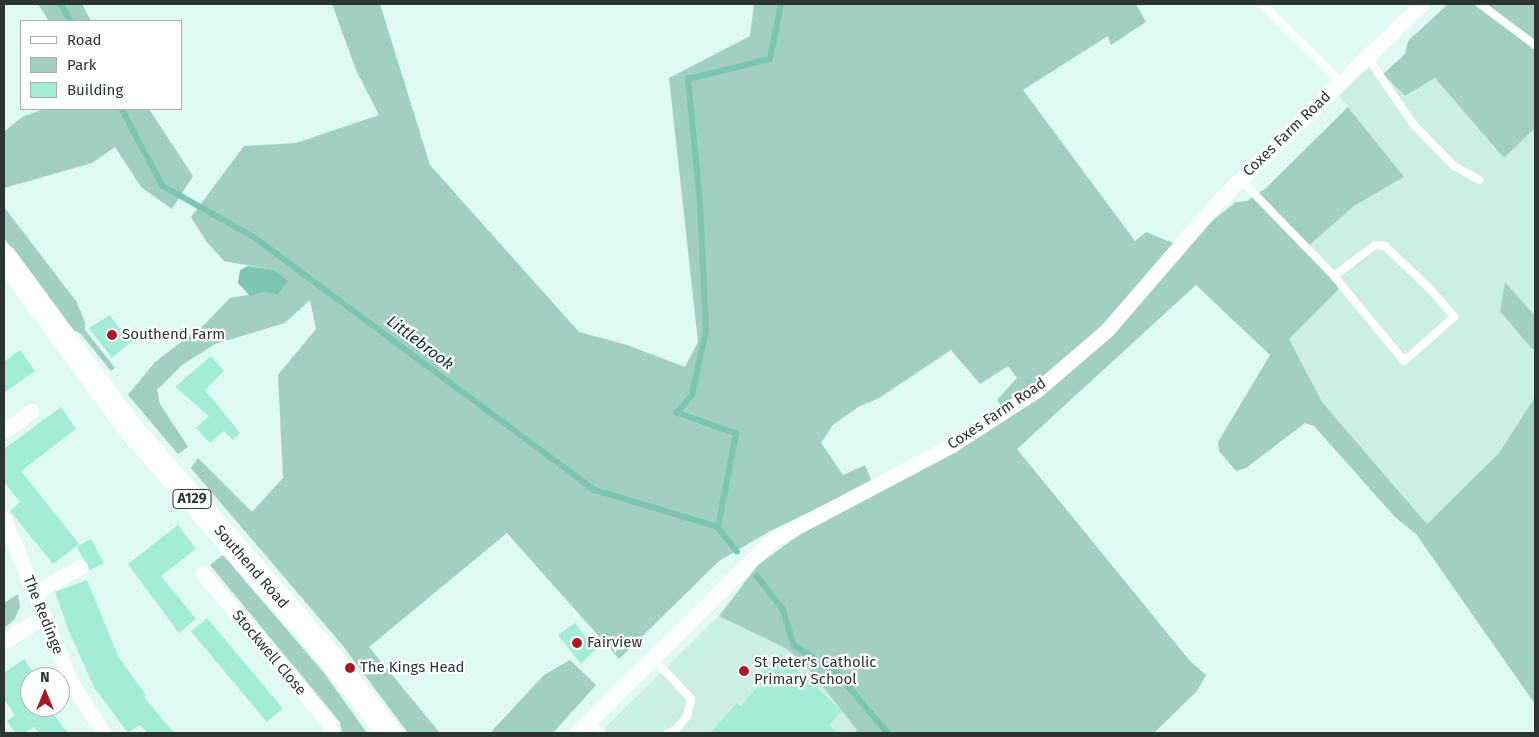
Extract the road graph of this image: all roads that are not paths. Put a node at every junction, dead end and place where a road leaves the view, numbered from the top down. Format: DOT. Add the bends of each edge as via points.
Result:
graph roads {
  1 [pos="1262,4"];
  2 [pos="1422,4"];
  3 [pos="1480,4"];
  4 [pos="1535,45"];
  5 [pos="1367,57"];
  6 [pos="1341,82"];
  7 [pos="1240,179"];
  8 [pos="1479,180"];
  9 [pos="4,257"];
  10 [pos="1334,276"];
  11 [pos="32,411"];
  12 [pos="4,431"];
  13 [pos="4,519"];
  14 [pos="80,567"];
  15 [pos="203,574"];
  16 [pos="34,593"];
  17 [pos="42,617"];
  18 [pos="4,641"];
  19 [pos="652,657"];
  20 [pos="589,720"];
  21 [pos="103,733"];
  22 [pos="331,733"];
  23 [pos="389,733"];
  24 [pos="577,733"];
  25 [pos="602,733"];
  26 [pos="668,733"];
  1 -- 6 [label="lane"];
  2 -- 5 [label="street, Coxes Farm Road"];
  3 -- 4 [label="lane"];
  5 -- 6 [label="street, Coxes Farm Road"];
  5 -- 8 [label="lane" via="1413,124 1454,166"];
  6 -- 7 [label="street, Coxes Farm Road"];
  7 -- 10 [label="lane"];
  7 -- 19 [label="street, Coxes Farm Road" via="1106,330 1037,390 952,445 772,540"];
  9 -- 23 [label="main road, Southend Road / A129" via="130,428 333,661"];
  10 -- 10 [label="lane" via="1375,244 1385,246 1454,317 1404,361"];
  11 -- 12 [label="street"];
  13 -- 16 [label="street, The Redinge"];
  14 -- 16 [label="street"];
  15 -- 22 [label="street, Stockwell Close" via="329,723"];
  16 -- 17 [label="street, The Redinge"];
  17 -- 18 [label="street"];
  17 -- 21 [label="street, The Redinge" via="70,681"];
  19 -- 20 [label="street, Coxes Farm Road"];
  19 -- 26 [label="lane" via="691,699 688,716 676,730"];
  20 -- 24 [label="street, Coxes Farm Road"];
  20 -- 25 [label="lane"];
}
